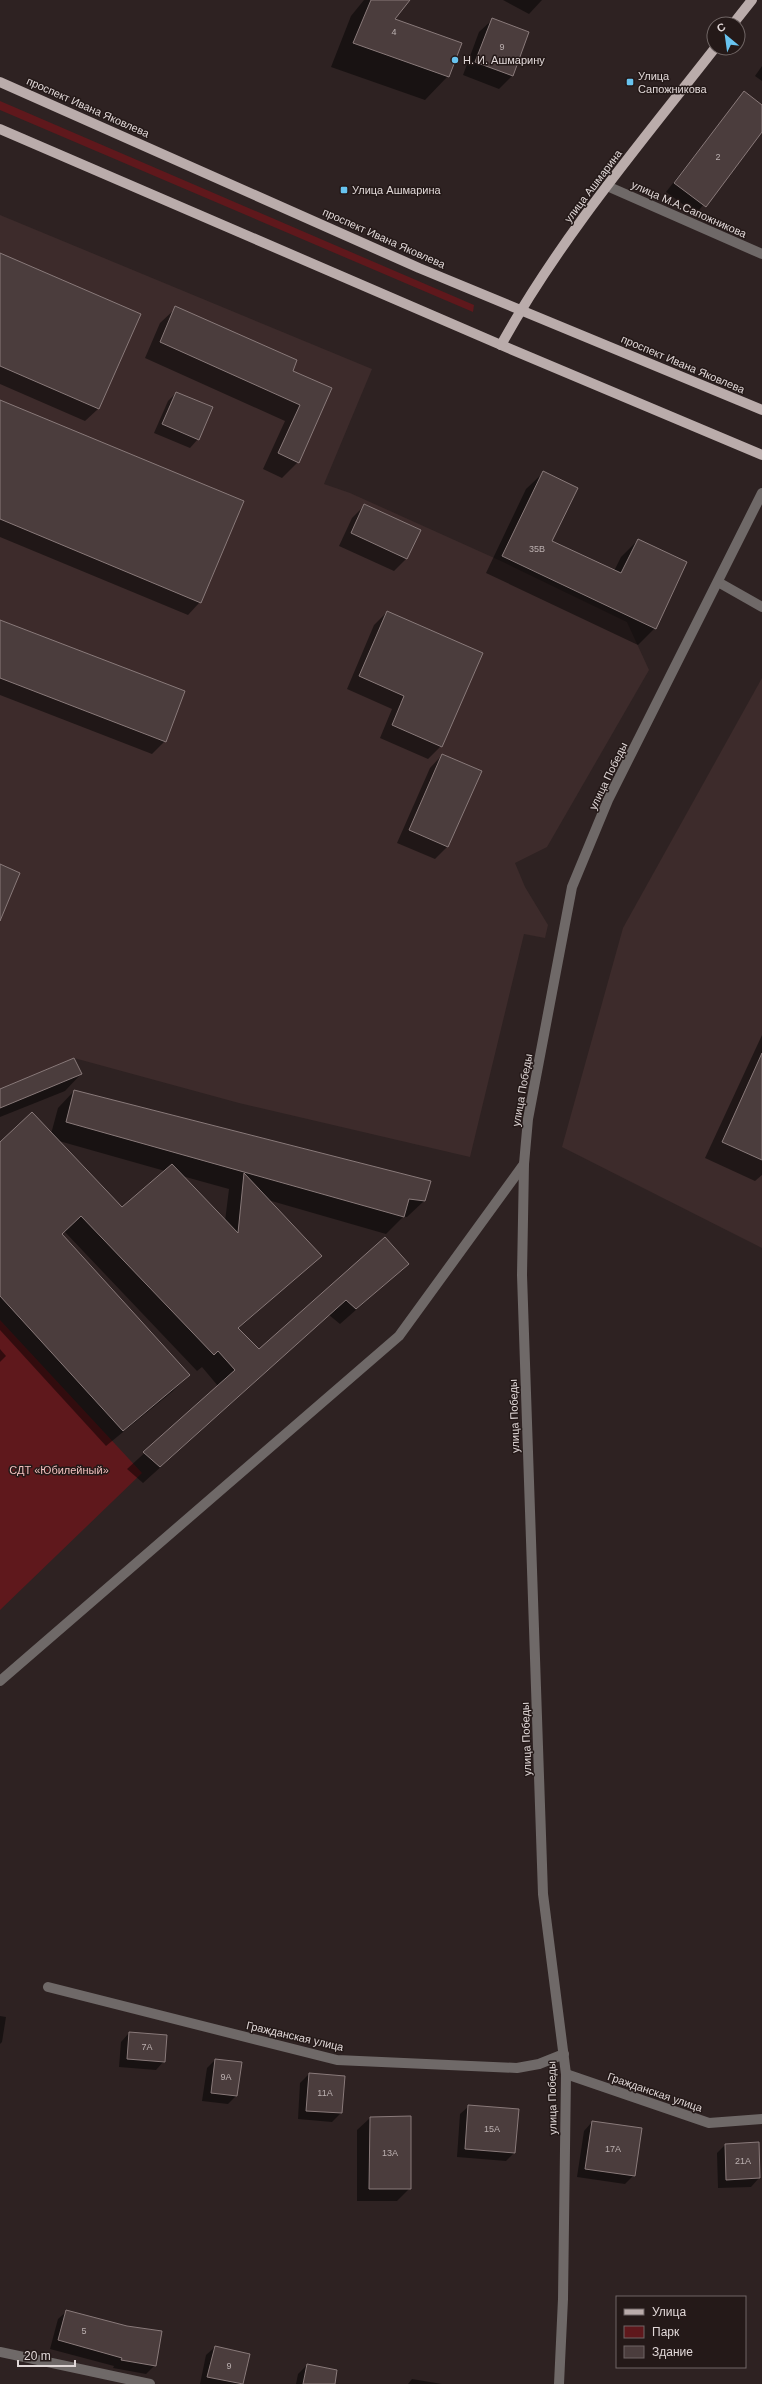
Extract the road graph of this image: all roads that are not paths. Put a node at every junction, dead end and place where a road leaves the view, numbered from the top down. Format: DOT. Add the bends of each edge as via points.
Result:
graph roads {
  1 [pos="752,0"];
  2 [pos="739,16"];
  3 [pos="709,56"];
  4 [pos="0,82"];
  5 [pos="0,129"];
  6 [pos="607,186"];
  7 [pos="762,254"];
  8 [pos="520,310"];
  9 [pos="501,345"];
  10 [pos="762,410"];
  11 [pos="762,454"];
  12 [pos="762,492"];
  13 [pos="718,582"];
  14 [pos="762,607"];
  15 [pos="524,1164"];
  16 [pos="0,1681"];
  17 [pos="48,1988"];
  18 [pos="564,2054"];
  19 [pos="566,2074"];
  20 [pos="762,2119"];
  21 [pos="0,2352"];
  22 [pos="150,2384"];
  23 [pos="559,2384"];
  1 -- 2 [label="main road"];
  3 -- 6 [label="main road, улица Ашмарина"];
  4 -- 8 [label="main road, проспект Ивана Яковлева" via="419,268"];
  5 -- 9 [label="main road"];
  6 -- 7 [label="street, улица М.А.Сапожникова"];
  6 -- 8 [label="main road, улица Ашмарина"];
  8 -- 9 [label="main road, улица Ашмарина"];
  8 -- 10 [label="main road, проспект Ивана Яковлева"];
  9 -- 11 [label="main road"];
  12 -- 13 [label="street, улица Победы"];
  13 -- 14 [label="street"];
  13 -- 15 [label="street, улица Победы" via="608,800 572,887 528,1119"];
  15 -- 16 [label="street" via="399,1336"];
  15 -- 18 [label="street, улица Победы" via="522,1275 543,1894"];
  17 -- 18 [label="street, Гражданская улица" via="337,2060 517,2068 539,2064"];
  18 -- 19 [label="street, улица Победы"];
  19 -- 20 [label="street, Гражданская улица" via="709,2123"];
  19 -- 23 [label="street, улица Победы" via="563,2299"];
  21 -- 22 [label="street"];
}
